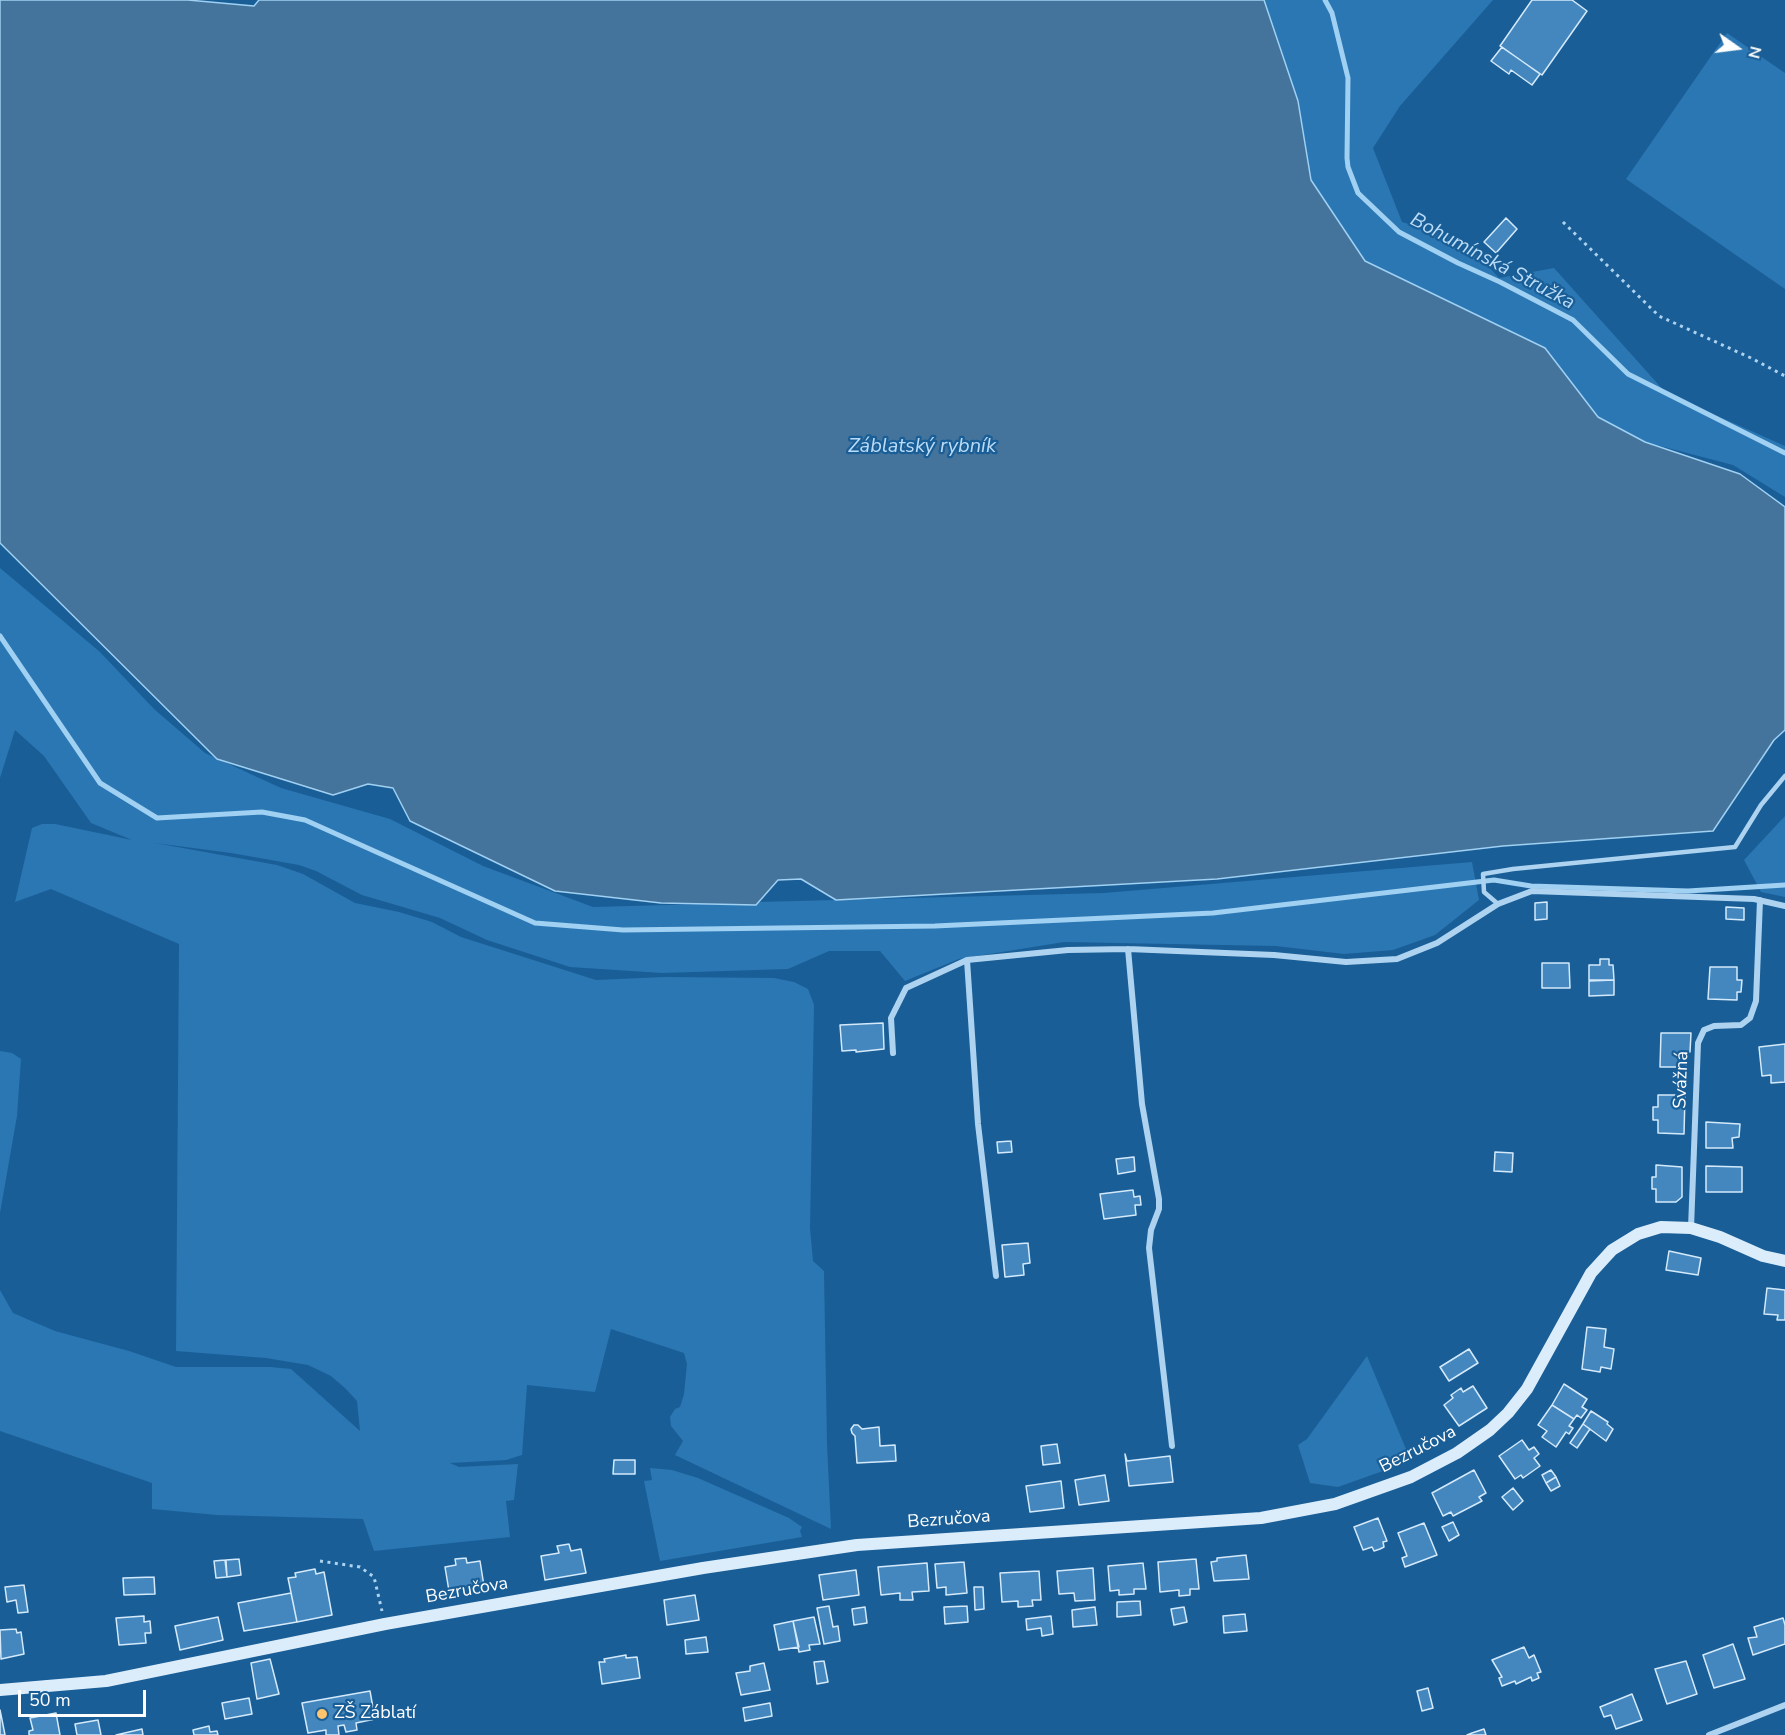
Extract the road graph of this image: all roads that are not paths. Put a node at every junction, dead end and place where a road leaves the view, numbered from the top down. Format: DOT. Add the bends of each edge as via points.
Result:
graph roads {
  1 [pos="1785,776"];
  2 [pos="1760,900"];
  3 [pos="1498,904"];
  4 [pos="1785,906"];
  5 [pos="1128,949"];
  6 [pos="967,960"];
  7 [pos="893,1053"];
  8 [pos="1691,1228"];
  9 [pos="1785,1261"];
  10 [pos="996,1276"];
  11 [pos="1172,1446"];
  12 [pos="0,1690"];
  13 [pos="1785,1706"];
  14 [pos="1709,1735"];
  1 -- 3 [label="lane" via="1735,847 1483,874 1484,892"];
  2 -- 3 [label="street" via="1532,891"];
  2 -- 4 [label="street"];
  2 -- 8 [label="street, Svážná" via="1756,1001 1750,1018 1741,1026 1704,1030 1698,1043"];
  3 -- 5 [label="street" via="1437,943 1397,959 1346,962 1274,954"];
  5 -- 6 [label="street" via="1068,950"];
  5 -- 11 [label="street" via="1142,1104 1159,1199 1149,1248"];
  6 -- 7 [label="street" via="906,988 891,1018"];
  6 -- 10 [label="street" via="978,1124"];
  8 -- 9 [label="main road, Bezručova"];
  8 -- 12 [label="main road, Bezručova" via="1651,1229 1612,1250 1591,1273 1541,1365 1508,1413 1490,1430 1411,1477 1310,1510 1262,1518 857,1545 385,1624 117,1680"];
  13 -- 14 [label="street"];
}
